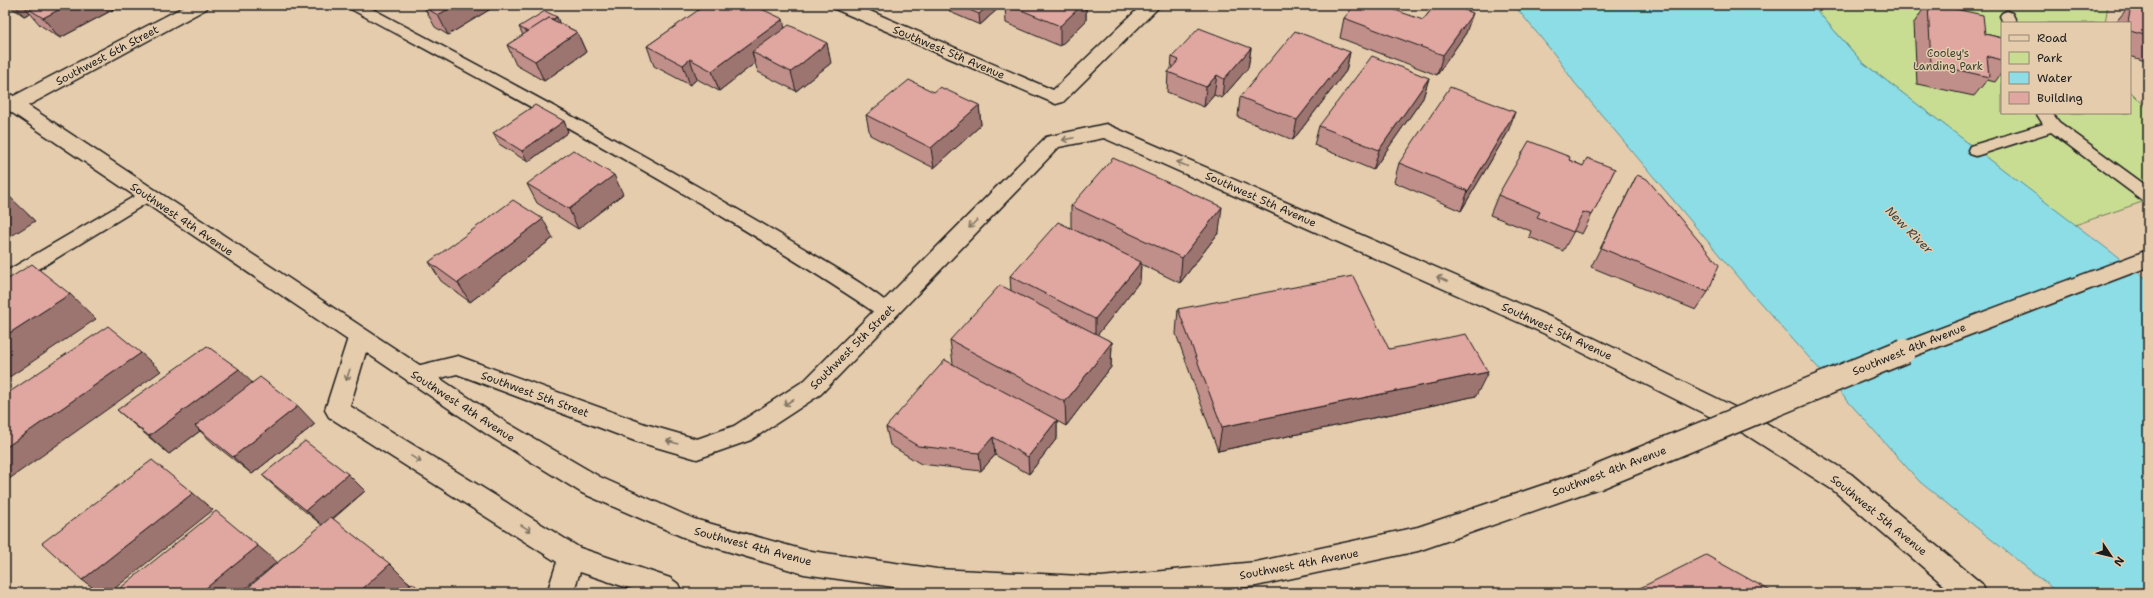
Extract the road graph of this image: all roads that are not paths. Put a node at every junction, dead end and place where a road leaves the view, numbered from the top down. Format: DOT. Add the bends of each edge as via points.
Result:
graph roads {
  1 [pos="200,5"];
  2 [pos="354,5"];
  3 [pos="842,5"];
  4 [pos="1152,5"];
  5 [pos="9,102"];
  6 [pos="2045,114"];
  7 [pos="2053,126"];
  8 [pos="1106,131"];
  9 [pos="1976,150"];
  10 [pos="147,195"];
  11 [pos="2148,196"];
  12 [pos="2148,258"];
  13 [pos="5,281"];
  14 [pos="887,312"];
  15 [pos="360,338"];
  16 [pos="416,375"];
  17 [pos="572,557"];
  18 [pos="661,591"];
  19 [pos="560,593"];
  20 [pos="1973,593"];
  1 -- 5 [label="street, Southwest 6th Street"];
  2 -- 14 [label="lane" via="494,80 770,235 841,279"];
  3 -- 4 [label="street, Southwest 5th Avenue" via="1056,98"];
  5 -- 10 [label="street, Southwest 4th Avenue"];
  6 -- 7 [label="lane"];
  7 -- 9 [label="lane"];
  7 -- 11 [label="lane"];
  8 -- 14 [label="street, Southwest 5th Street, one-way" via="1053,142"];
  20 -- 8 [label="street, Southwest 5th Avenue, one-way" via="1842,482 1753,427 1551,327"];
  10 -- 13 [label="lane"];
  10 -- 15 [label="street, Southwest 4th Avenue"];
  12 -- 16 [label="street, Southwest 4th Avenue, bridge" via="1904,351 1596,478 1418,539 1256,574 1101,589 937,581 804,562 690,529 591,485 496,428"];
  14 -- 16 [label="street, Southwest 5th Street, one-way" via="813,387 742,433 697,449 644,434 458,365"];
  15 -- 16 [label="street, Southwest 4th Avenue"];
  15 -- 17 [label="street, one-way" via="336,410"];
  17 -- 18 [label="street"];
  17 -- 19 [label="street"];
}
